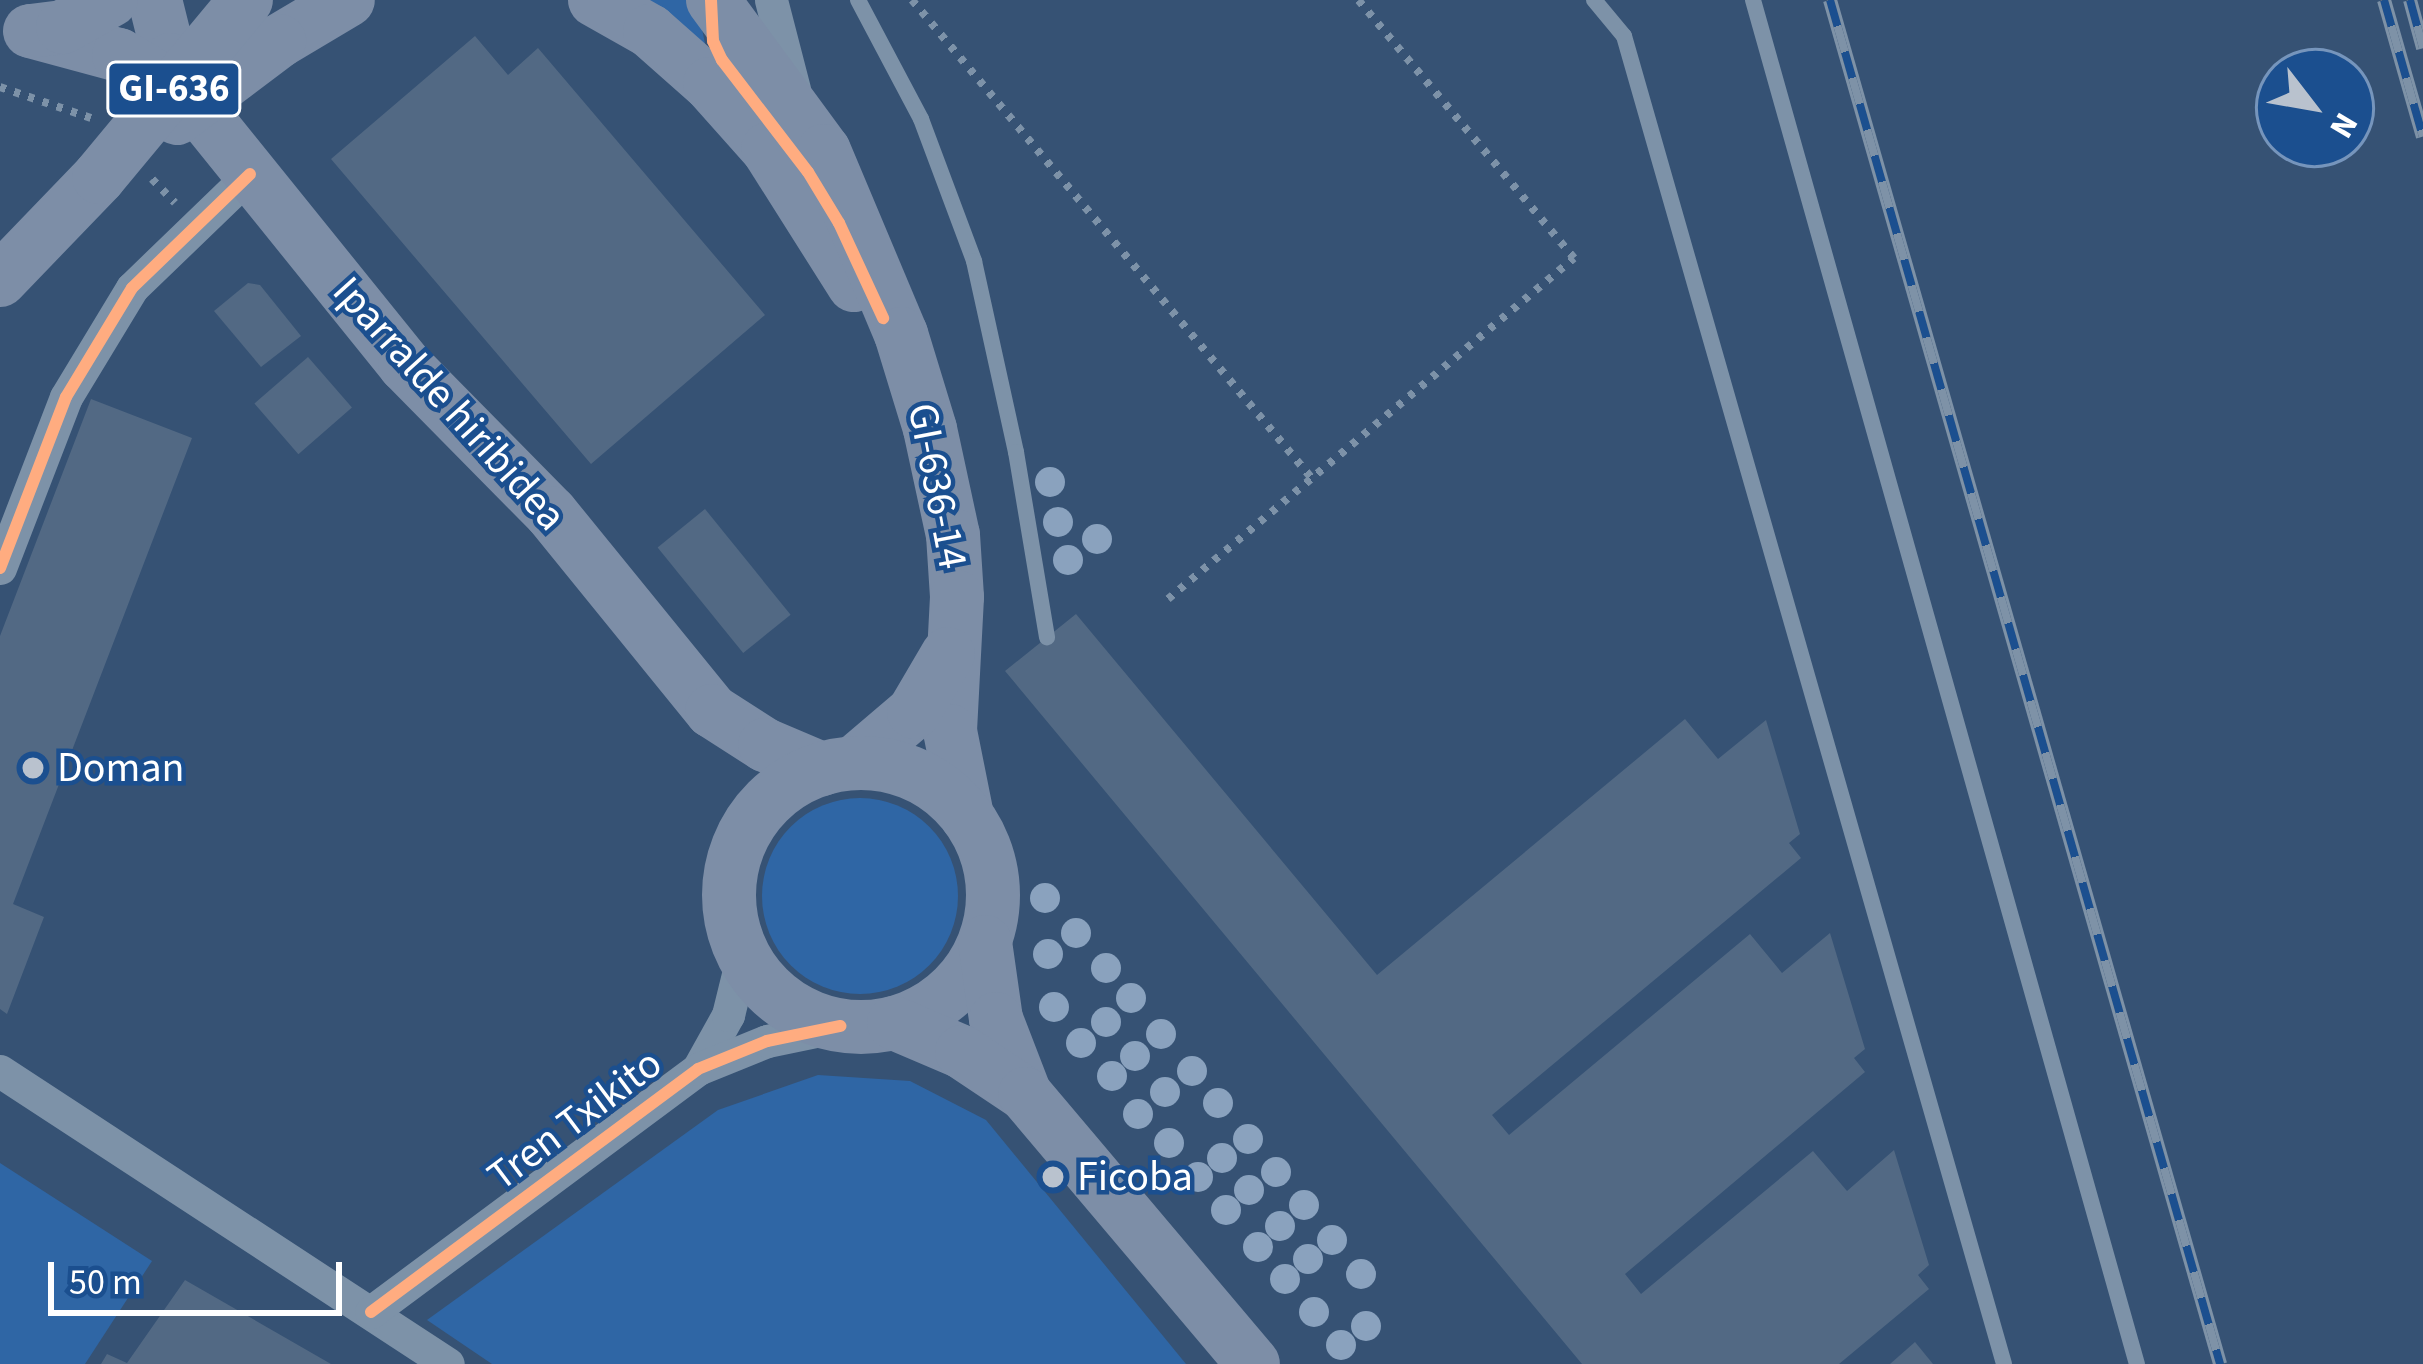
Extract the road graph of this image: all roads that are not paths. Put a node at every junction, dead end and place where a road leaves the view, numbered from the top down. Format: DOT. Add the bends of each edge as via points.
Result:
graph roads {
  1 [pos="111,0"];
  2 [pos="155,0"];
  3 [pos="348,0"];
  4 [pos="595,0"];
  5 [pos="712,0"];
  6 [pos="771,0"];
  7 [pos="858,0"];
  8 [pos="1594,0"];
  9 [pos="1754,0"];
  10 [pos="262,21"];
  11 [pos="15,30"];
  12 [pos="188,95"];
  13 [pos="802,114"];
  14 [pos="250,174"];
  15 [pos="0,280"];
  16 [pos="892,326"];
  17 [pos="0,568"];
  18 [pos="1047,637"];
  19 [pos="954,640"];
  20 [pos="712,711"];
  21 [pos="838,766"];
  22 [pos="967,816"];
  23 [pos="750,824"];
  24 [pos="985,942"];
  25 [pos="743,955"];
  26 [pos="894,1023"];
  27 [pos="840,1026"];
  28 [pos="0,1070"];
  29 [pos="698,1070"];
  30 [pos="1025,1094"];
  31 [pos="371,1312"];
  32 [pos="448,1364"];
  33 [pos="1253,1364"];
  34 [pos="2004,1364"];
  35 [pos="2137,1364"];
  1 -- 11 [label="main road" via="62,27"];
  2 -- 12 [label="main road, Iparralde hiribidea"];
  3 -- 10 [label="main road"];
  4 -- 16 [label="main road" via="650,31 710,84 768,149 859,294"];
  5 -- 13 [label="main road, GI-636-14"];
  5 -- 16 [label="street" via="722,60 808,172"];
  6 -- 13 [label="street"];
  7 -- 18 [label="lane" via="921,119 974,261"];
  8 -- 34 [label="lane" via="1624,36"];
  9 -- 35 [label="lane"];
  10 -- 15 [label="main road, GI-636, bridge"];
  11 -- 12 [label="main road, Iparralde hiribidea" via="118,55"];
  12 -- 14 [label="main road, Iparralde hiribidea"];
  13 -- 16 [label="main road, GI-636-14" via="855,214"];
  14 -- 17 [label="street" via="133,289 66,397"];
  14 -- 20 [label="main road, Iparralde hiribidea" via="405,365 550,513"];
  16 -- 19 [label="main road, GI-636-14" via="950,517"];
  19 -- 21 [label="main road, GI-636-14" via="914,712"];
  19 -- 22 [label="main road, GI-636-14" via="950,730"];
  20 -- 21 [label="main road, Iparralde hiribidea" via="765,745"];
  20 -- 23 [label="main road, Iparralde hiribidea" via="738,766"];
  21 -- 22 [label="main road" via="887,765 917,775"];
  21 -- 23 [label="main road" via="782,790"];
  22 -- 24 [label="main road" via="992,877"];
  23 -- 25 [label="main road" via="729,889"];
  24 -- 26 [label="main road" via="950,994"];
  24 -- 30 [label="main road" via="995,1019"];
  25 -- 27 [label="main road" via="785,1004"];
  25 -- 29 [label="street, Tren Txikito" via="728,1015"];
  26 -- 27 [label="main road"];
  26 -- 30 [label="main road" via="962,1052"];
  27 -- 29 [label="street, Tren Txikito" via="767,1041"];
  28 -- 31 [label="street"];
  29 -- 31 [label="street, Tren Txikito"];
  30 -- 33 [label="main road"];
  31 -- 32 [label="street"];
}
